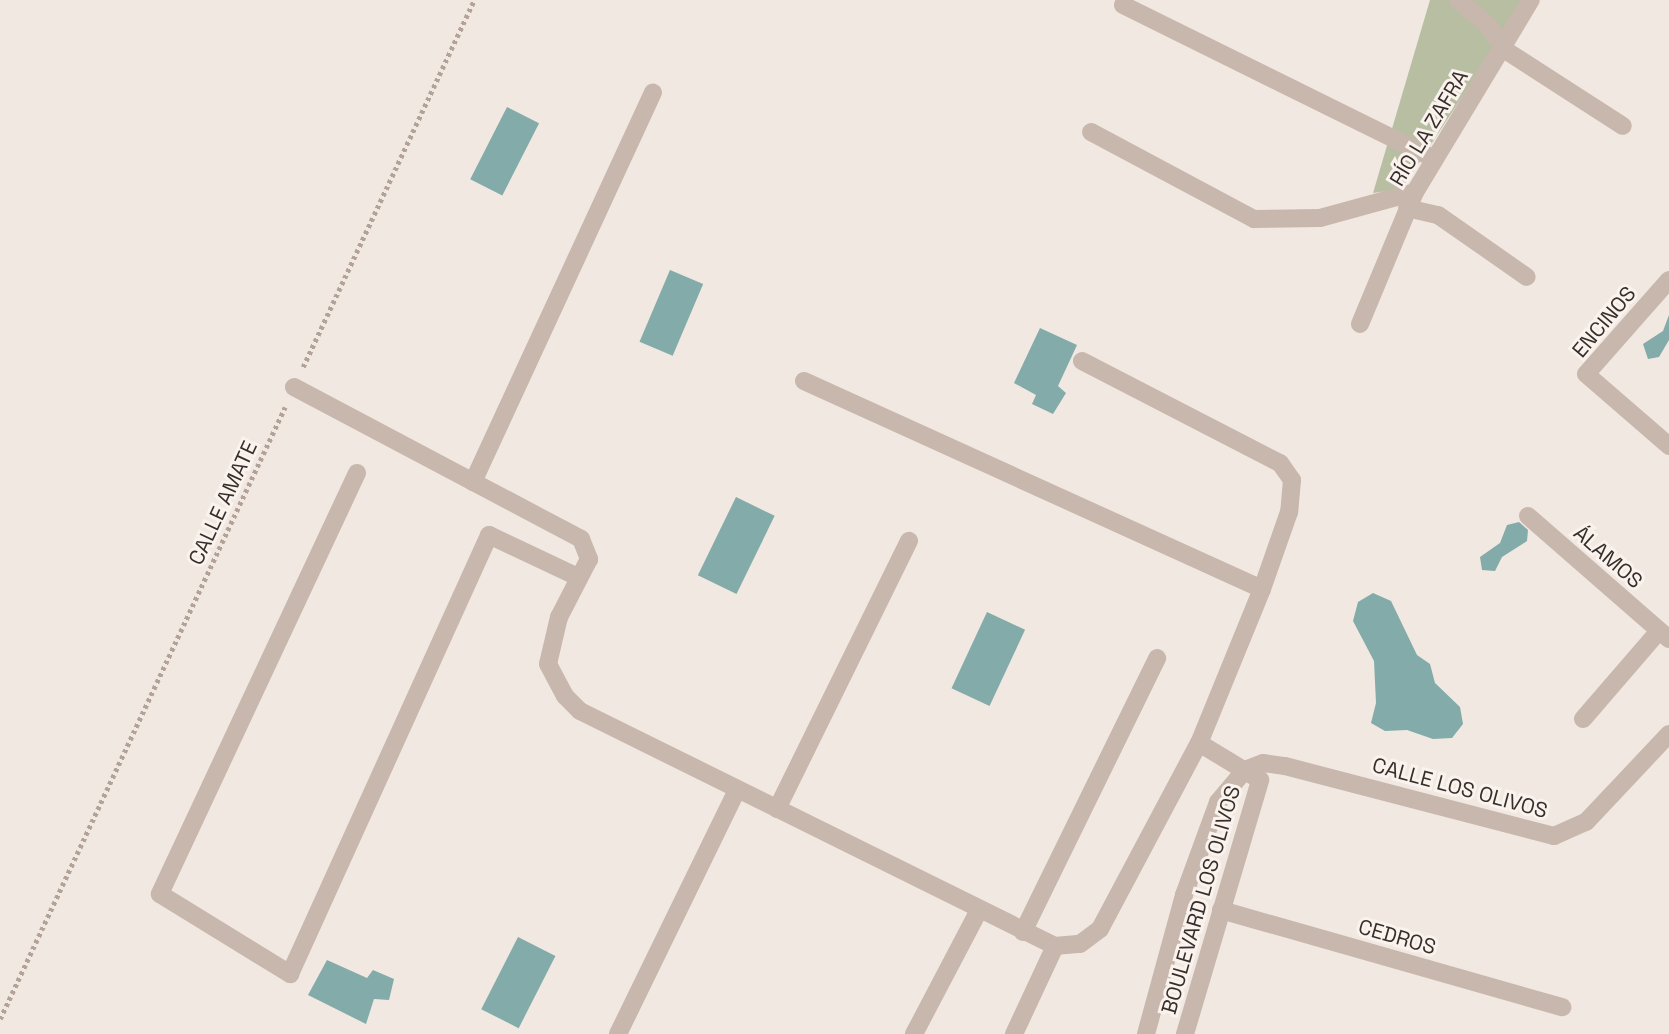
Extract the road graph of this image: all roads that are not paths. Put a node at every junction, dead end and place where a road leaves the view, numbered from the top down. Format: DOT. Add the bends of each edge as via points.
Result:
graph roads {
  1 [pos="1458,0"];
  2 [pos="1531,0"];
  3 [pos="1123,5"];
  4 [pos="1505,50"];
  5 [pos="653,93"];
  6 [pos="1623,127"];
  7 [pos="1091,132"];
  8 [pos="1433,158"];
  9 [pos="1411,200"];
  10 [pos="1527,277"];
  11 [pos="1669,280"];
  12 [pos="1360,324"];
  13 [pos="1082,360"];
  14 [pos="804,381"];
  15 [pos="295,387"];
  16 [pos="1669,446"];
  17 [pos="357,473"];
  18 [pos="472,482"];
  19 [pos="1528,516"];
  20 [pos="909,541"];
  21 [pos="578,577"];
  22 [pos="1262,589"];
  23 [pos="1664,635"];
  24 [pos="1157,657"];
  25 [pos="1583,719"];
  26 [pos="1669,734"];
  27 [pos="1199,743"];
  28 [pos="1253,775"];
  29 [pos="737,790"];
  30 [pos="777,809"];
  31 [pos="979,910"];
  32 [pos="1221,910"];
  33 [pos="1023,932"];
  34 [pos="1055,946"];
  35 [pos="1562,1007"];
  36 [pos="618,1034"];
  37 [pos="914,1034"];
  38 [pos="1014,1034"];
  39 [pos="1146,1034"];
  40 [pos="1185,1034"];
  1 -- 4 [label="street" via="1487,24"];
  2 -- 4 [label="street, RÍO LA ZAFRA"];
  3 -- 8 [label="street"];
  4 -- 6 [label="street"];
  4 -- 8 [label="street, RÍO LA ZAFRA"];
  5 -- 18 [label="street"];
  7 -- 9 [label="street" via="1254,219 1320,218"];
  8 -- 9 [label="street, RÍO LA ZAFRA"];
  9 -- 10 [label="street"];
  9 -- 12 [label="street, RÍO LA ZAFRA"];
  11 -- 16 [label="street, ENCINOS" via="1586,374"];
  13 -- 22 [label="street" via="1280,463 1292,480 1289,512"];
  14 -- 22 [label="street"];
  15 -- 18 [label="street"];
  17 -- 21 [label="street" via="160,894 290,974 489,536"];
  18 -- 21 [label="street" via="580,539 589,559"];
  19 -- 23 [label="street, ÁLAMOS"];
  20 -- 30 [label="street"];
  21 -- 29 [label="street" via="559,617 548,664 565,696 580,711"];
  22 -- 27 [label="street"];
  23 -- 25 [label="street, ÁLAMOS"];
  24 -- 33 [label="street"];
  26 -- 28 [label="street, CALLE LOS OLIVOS" via="1586,822 1554,836 1284,766 1263,763"];
  27 -- 28 [label="street"];
  27 -- 34 [label="street" via="1100,929 1080,944"];
  28 -- 32 [label="street, BOULEVARD LOS OLIVOS"];
  28 -- 39 [label="street, BOULEVARD LOS OLIVOS" via="1218,802 1184,895"];
  29 -- 30 [label="street"];
  29 -- 36 [label="street"];
  30 -- 31 [label="street"];
  31 -- 33 [label="street"];
  31 -- 37 [label="street"];
  32 -- 35 [label="street, CEDROS"];
  32 -- 40 [label="street, BOULEVARD LOS OLIVOS"];
  33 -- 34 [label="street"];
  34 -- 38 [label="street"];
}
